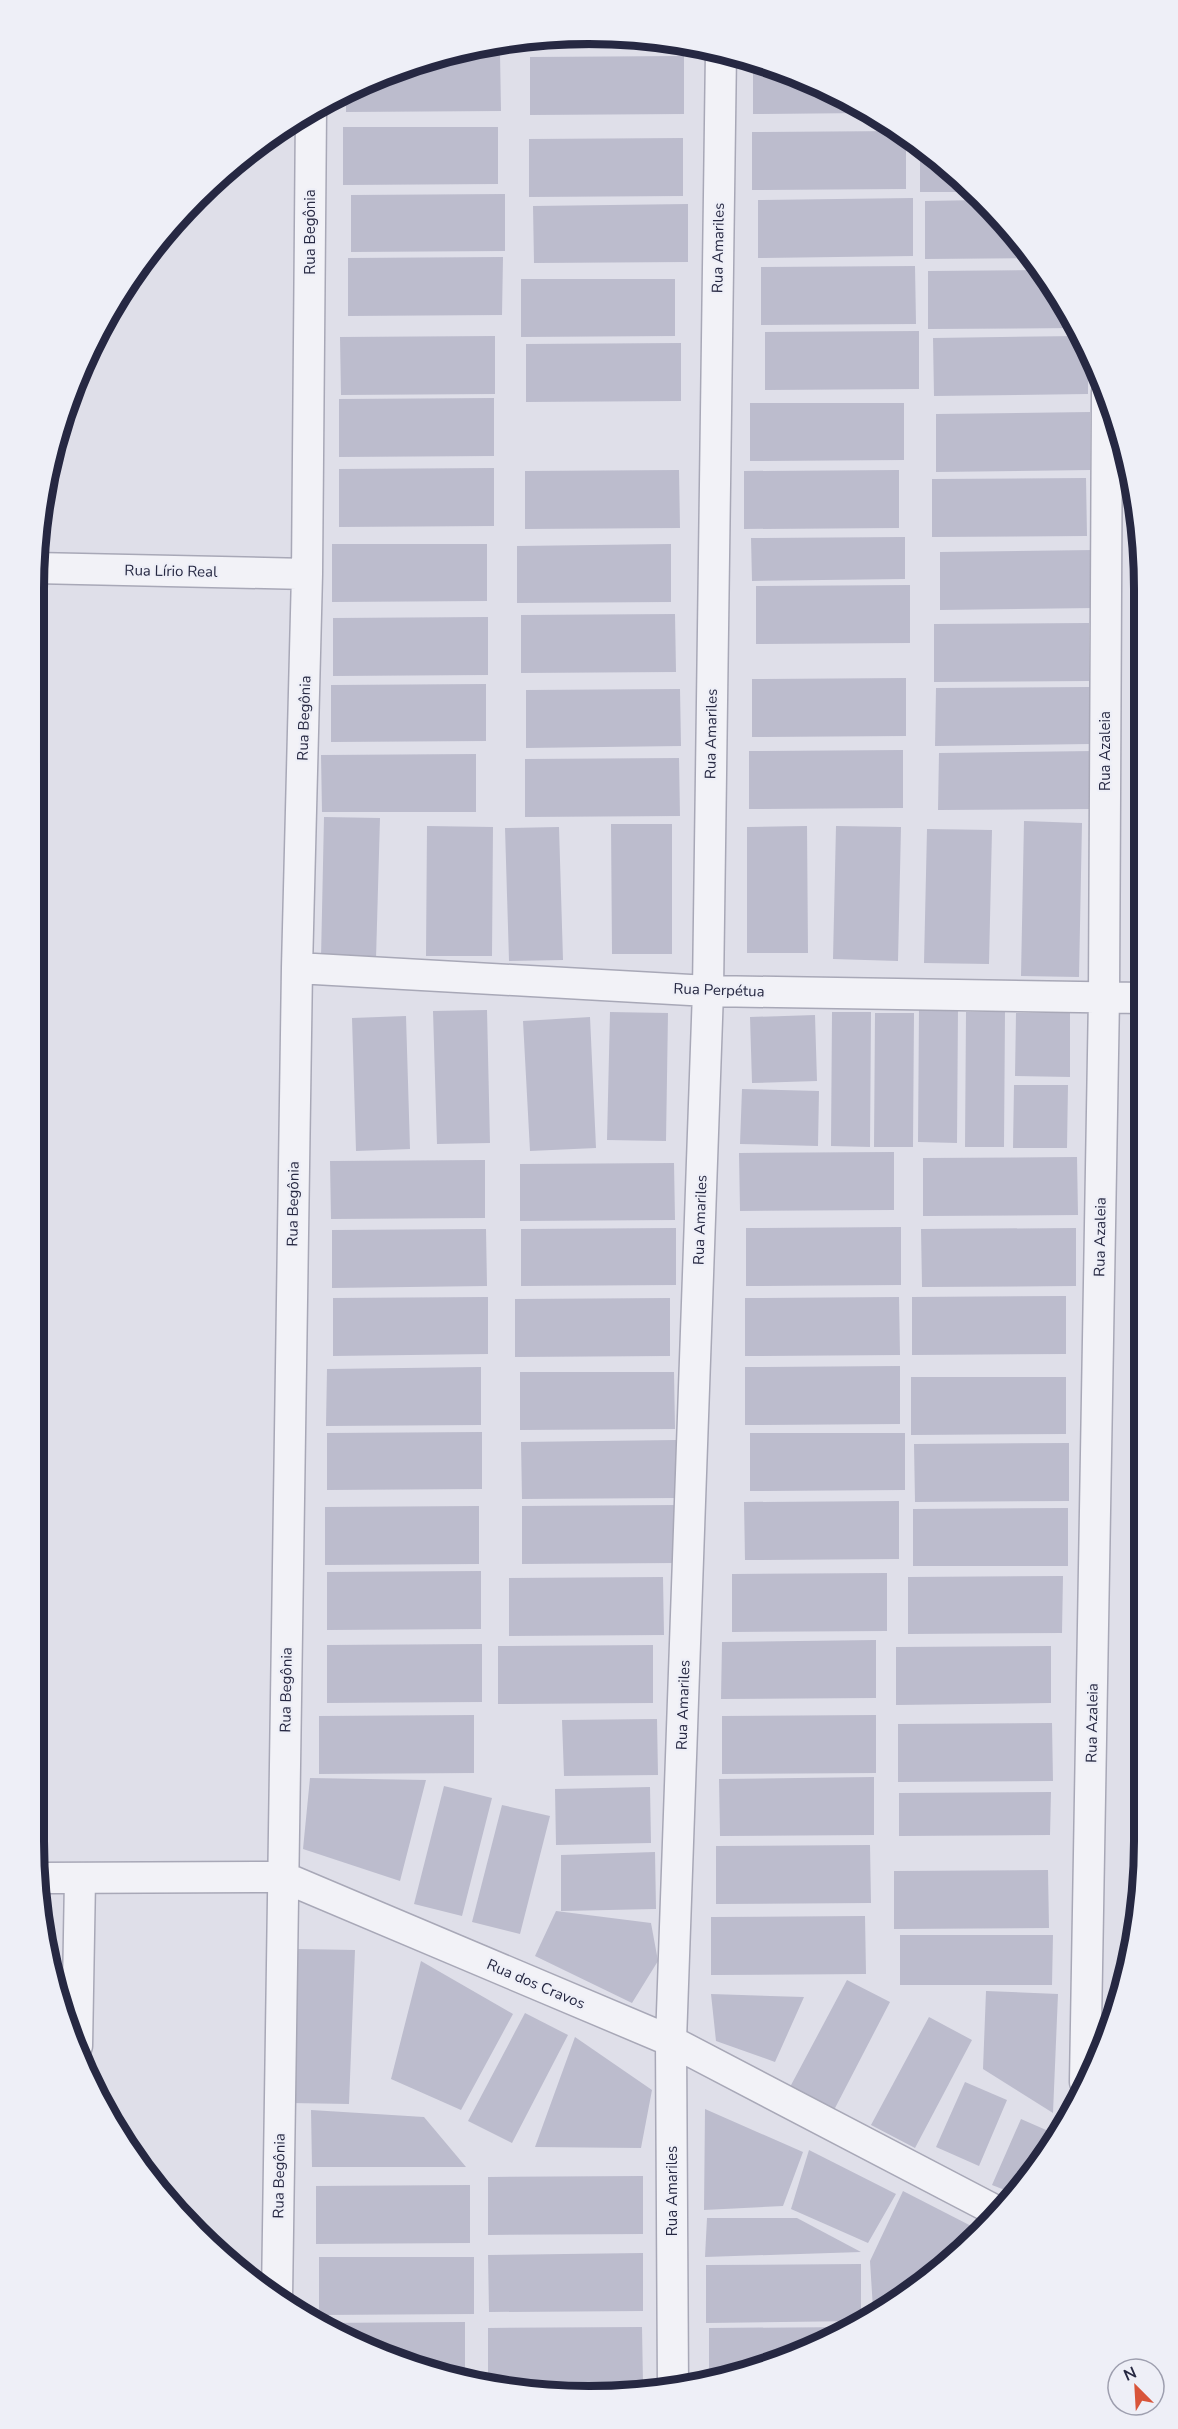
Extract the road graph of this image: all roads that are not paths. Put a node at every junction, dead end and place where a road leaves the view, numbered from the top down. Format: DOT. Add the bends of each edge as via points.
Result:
graph roads {
  1 [pos="721,60"];
  2 [pos="311,120"];
  3 [pos="1107,417"];
  4 [pos="45,568"];
  5 [pos="307,574"];
  6 [pos="297,968"];
  7 [pos="708,991"];
  8 [pos="1104,997"];
  9 [pos="1134,998"];
  10 [pos="45,1878"];
  11 [pos="283,1878"];
  12 [pos="80,1879"];
  13 [pos="77,2029"];
  14 [pos="671,2041"];
  15 [pos="1085,2065"];
  16 [pos="991,2208"];
  17 [pos="277,2288"];
  18 [pos="673,2379"];
  1 -- 7 [label="street, Rua Amariles"];
  2 -- 5 [label="street, Rua Begônia"];
  3 -- 8 [label="street, Rua Azaleia"];
  4 -- 5 [label="street, Rua Lírio Real"];
  5 -- 6 [label="street, Rua Begônia"];
  6 -- 7 [label="street, Rua Perpétua"];
  6 -- 11 [label="street, Rua Begônia"];
  7 -- 8 [label="street, Rua Perpétua"];
  7 -- 14 [label="street, Rua Amariles"];
  8 -- 9 [label="street, Rua Perpétua"];
  8 -- 15 [label="street, Rua Azaleia"];
  10 -- 12 [label="street, Rua dos Cravos"];
  11 -- 12 [label="street, Rua dos Cravos"];
  11 -- 14 [label="street, Rua dos Cravos"];
  11 -- 17 [label="street, Rua Begônia"];
  12 -- 13 [label="street"];
  14 -- 16 [label="street, Rua dos Cravos"];
  14 -- 18 [label="street, Rua Amariles"];
}
